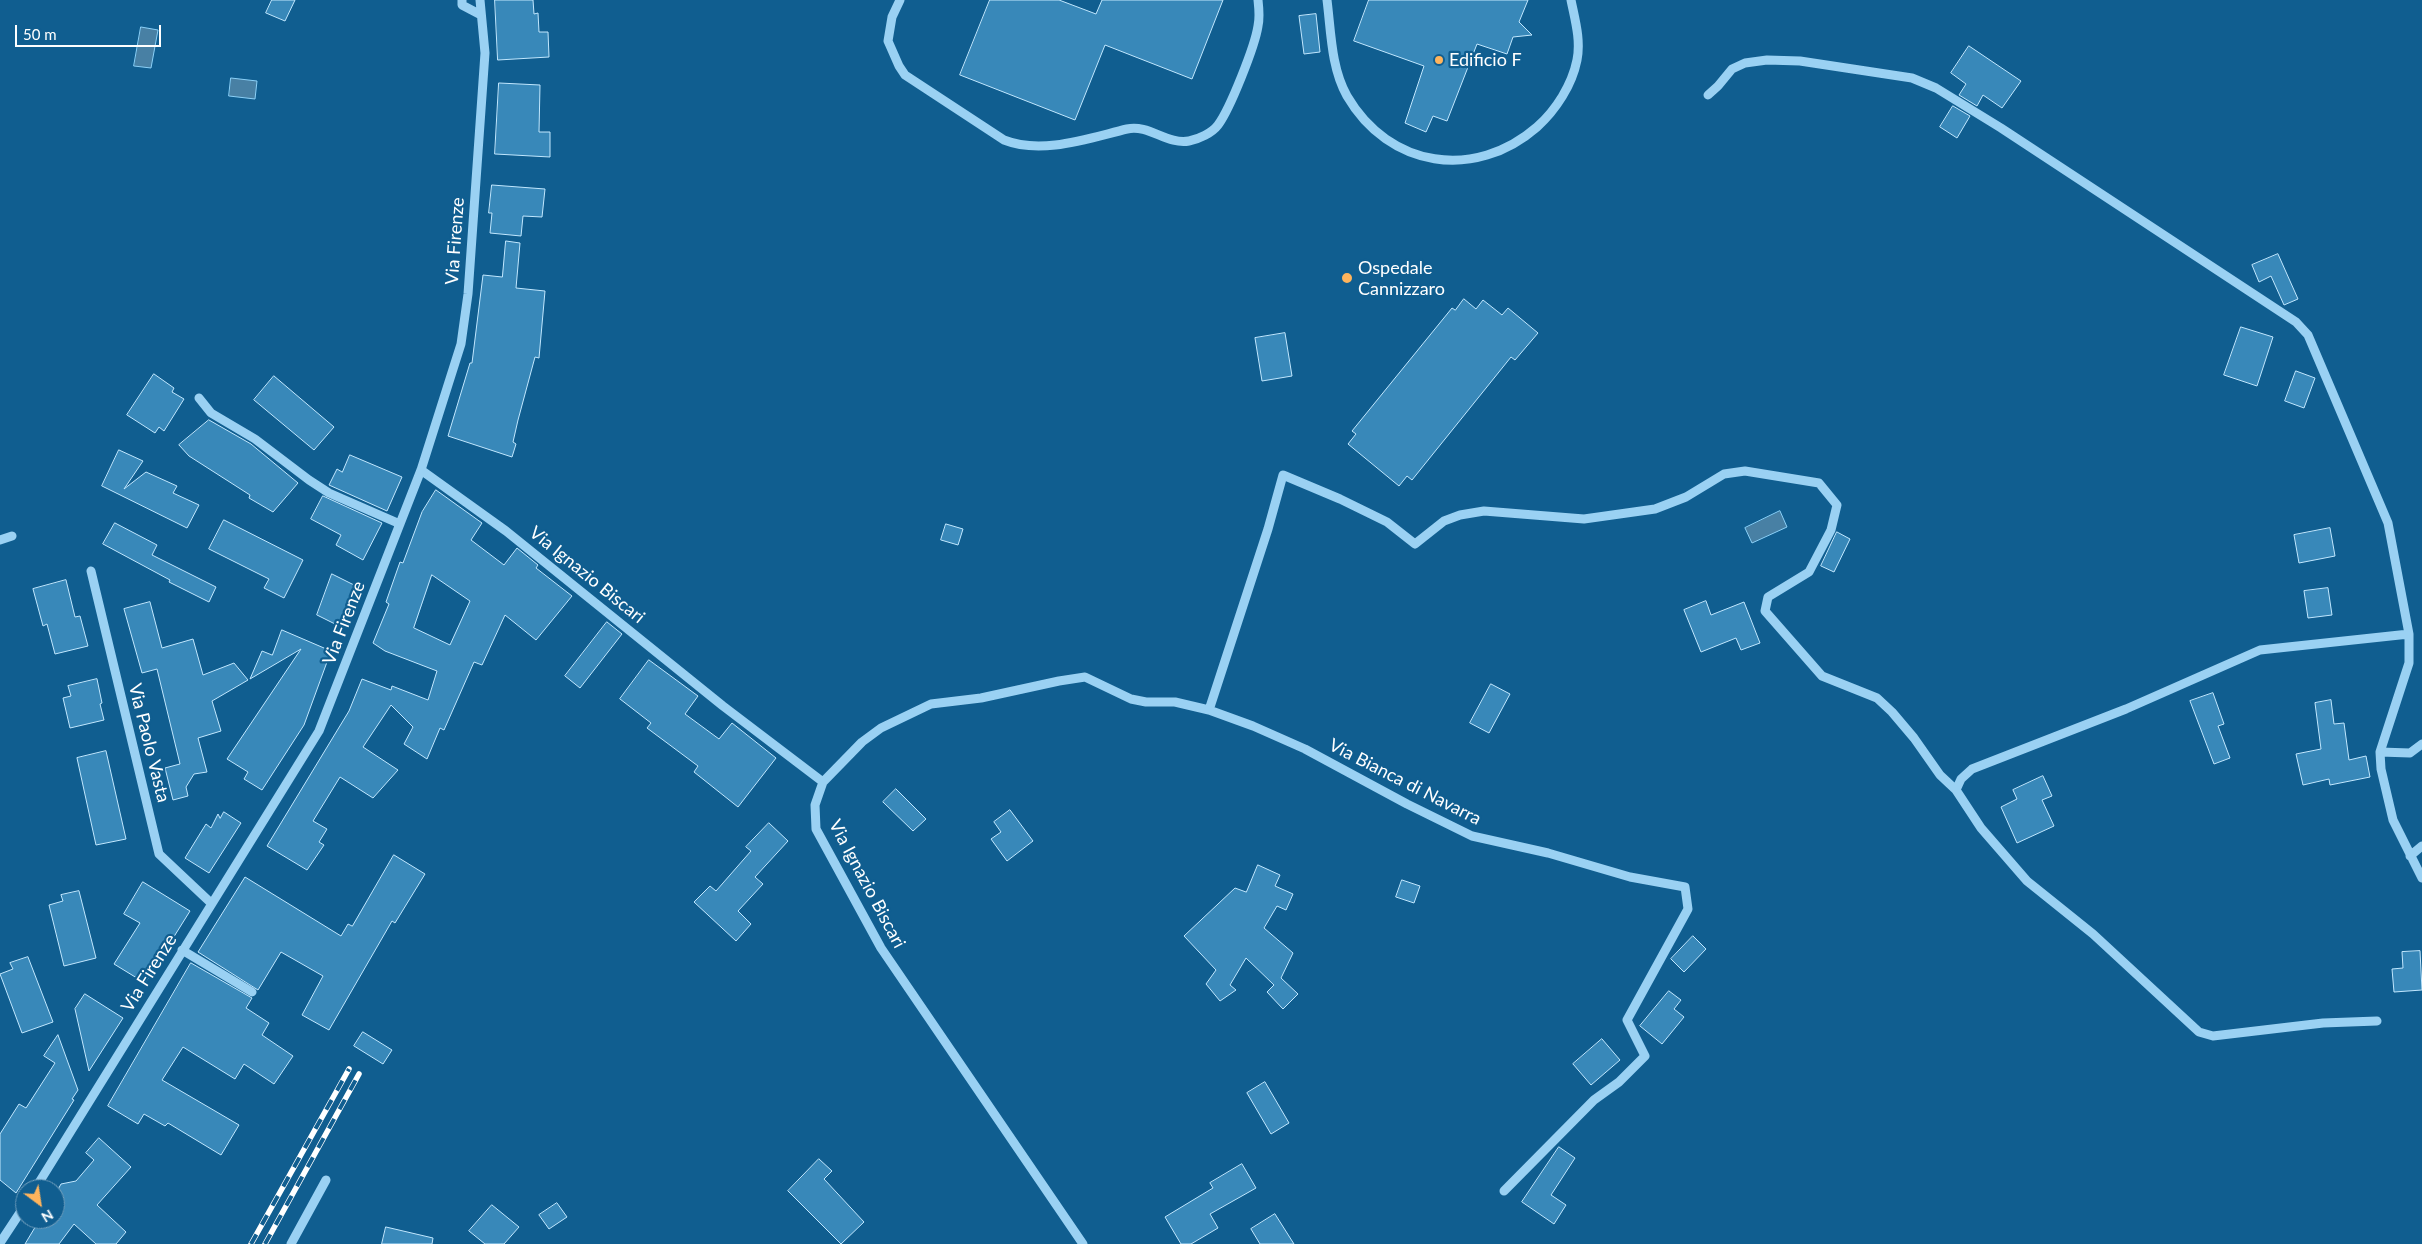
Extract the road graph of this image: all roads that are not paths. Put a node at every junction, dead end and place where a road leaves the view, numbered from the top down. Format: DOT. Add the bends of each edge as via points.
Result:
graph roads {
  1 [pos="462,0"];
  2 [pos="480,0"];
  3 [pos="900,0"];
  4 [pos="1258,0"];
  5 [pos="1327,0"];
  6 [pos="1571,0"];
  7 [pos="481,15"];
  8 [pos="1708,95"];
  9 [pos="199,398"];
  10 [pos="421,470"];
  11 [pos="400,524"];
  12 [pos="12,536"];
  13 [pos="0,540"];
  14 [pos="91,571"];
  15 [pos="2409,634"];
  16 [pos="1208,710"];
  17 [pos="2422,744"];
  18 [pos="2380,752"];
  19 [pos="823,782"];
  20 [pos="1956,790"];
  21 [pos="2422,846"];
  22 [pos="2410,856"];
  23 [pos="2422,878"];
  24 [pos="211,902"];
  25 [pos="182,950"];
  26 [pos="252,992"];
  27 [pos="2377,1021"];
  28 [pos="41,1179"];
  29 [pos="326,1180"];
  30 [pos="1504,1192"];
  31 [pos="15,1221"];
  32 [pos="0,1243"];
  33 [pos="291,1244"];
  34 [pos="1083,1244"];
  1 -- 7 [label="street" via="462,5"];
  2 -- 7 [label="street, Via Firenze"];
  3 -- 4 [label="street" via="892,17 888,41 893,57 906,75 996,135 1017,145 1088,139 1130,128 1188,141 1209,133 1218,126 1225,113 1256,38 1260,14"];
  5 -- 6 [label="street" via="1342,86 1368,125 1380,137 1417,155 1462,160 1498,153 1513,145 1545,120 1556,106 1569,85 1577,60 1579,40"];
  7 -- 10 [label="street, Via Firenze" via="485,53 468,294 461,344"];
  8 -- 15 [label="street" via="1732,69 1745,62 1767,60 1800,61 1912,78 1936,88 2002,128 2296,322 2308,335 2388,523"];
  9 -- 11 [label="street" via="211,412 255,439 309,480"];
  10 -- 11 [label="street, Via Firenze"];
  10 -- 19 [label="street, Via Ignazio Biscari" via="506,531 722,706"];
  11 -- 24 [label="street, Via Firenze" via="318,731"];
  12 -- 13 [label="street"];
  14 -- 24 [label="street, Via Paolo Vasta" via="159,854"];
  15 -- 18 [label="street" via="2410,663"];
  15 -- 20 [label="street" via="2260,650 2126,709 1972,769 1961,779"];
  16 -- 19 [label="street, Via Bianca di Navarra" via="1175,702 1131,699 1085,677 1059,680 981,698 931,704 881,728"];
  16 -- 20 [label="street" via="1283,475 1387,522 1415,544 1444,521 1460,515 1484,511 1584,519 1635,513 1668,505 1724,474 1745,471 1819,483 1837,505 1831,530 1809,572 1768,597 1765,611 1822,676 1877,698"];
  16 -- 30 [label="street, Via Bianca di Navarra" via="1305,749 1472,836 1548,853 1630,877 1685,887 1688,909 1627,1020 1645,1056 1594,1100"];
  17 -- 18 [label="street" via="2410,753"];
  18 -- 22 [label="street" via="2384,787"];
  19 -- 34 [label="street, Via Ignazio Biscari" via="815,805 816,829 851,896 881,948"];
  20 -- 27 [label="street" via="1981,828 2027,881 2093,934 2199,1032 2213,1036 2323,1023"];
  21 -- 22 [label="street"];
  22 -- 23 [label="street"];
  24 -- 25 [label="street, Via Firenze"];
  25 -- 26 [label="street"];
  25 -- 28 [label="street, Via Firenze"];
  29 -- 33 [label="street"];
  31 -- 32 [label="street"];
}
